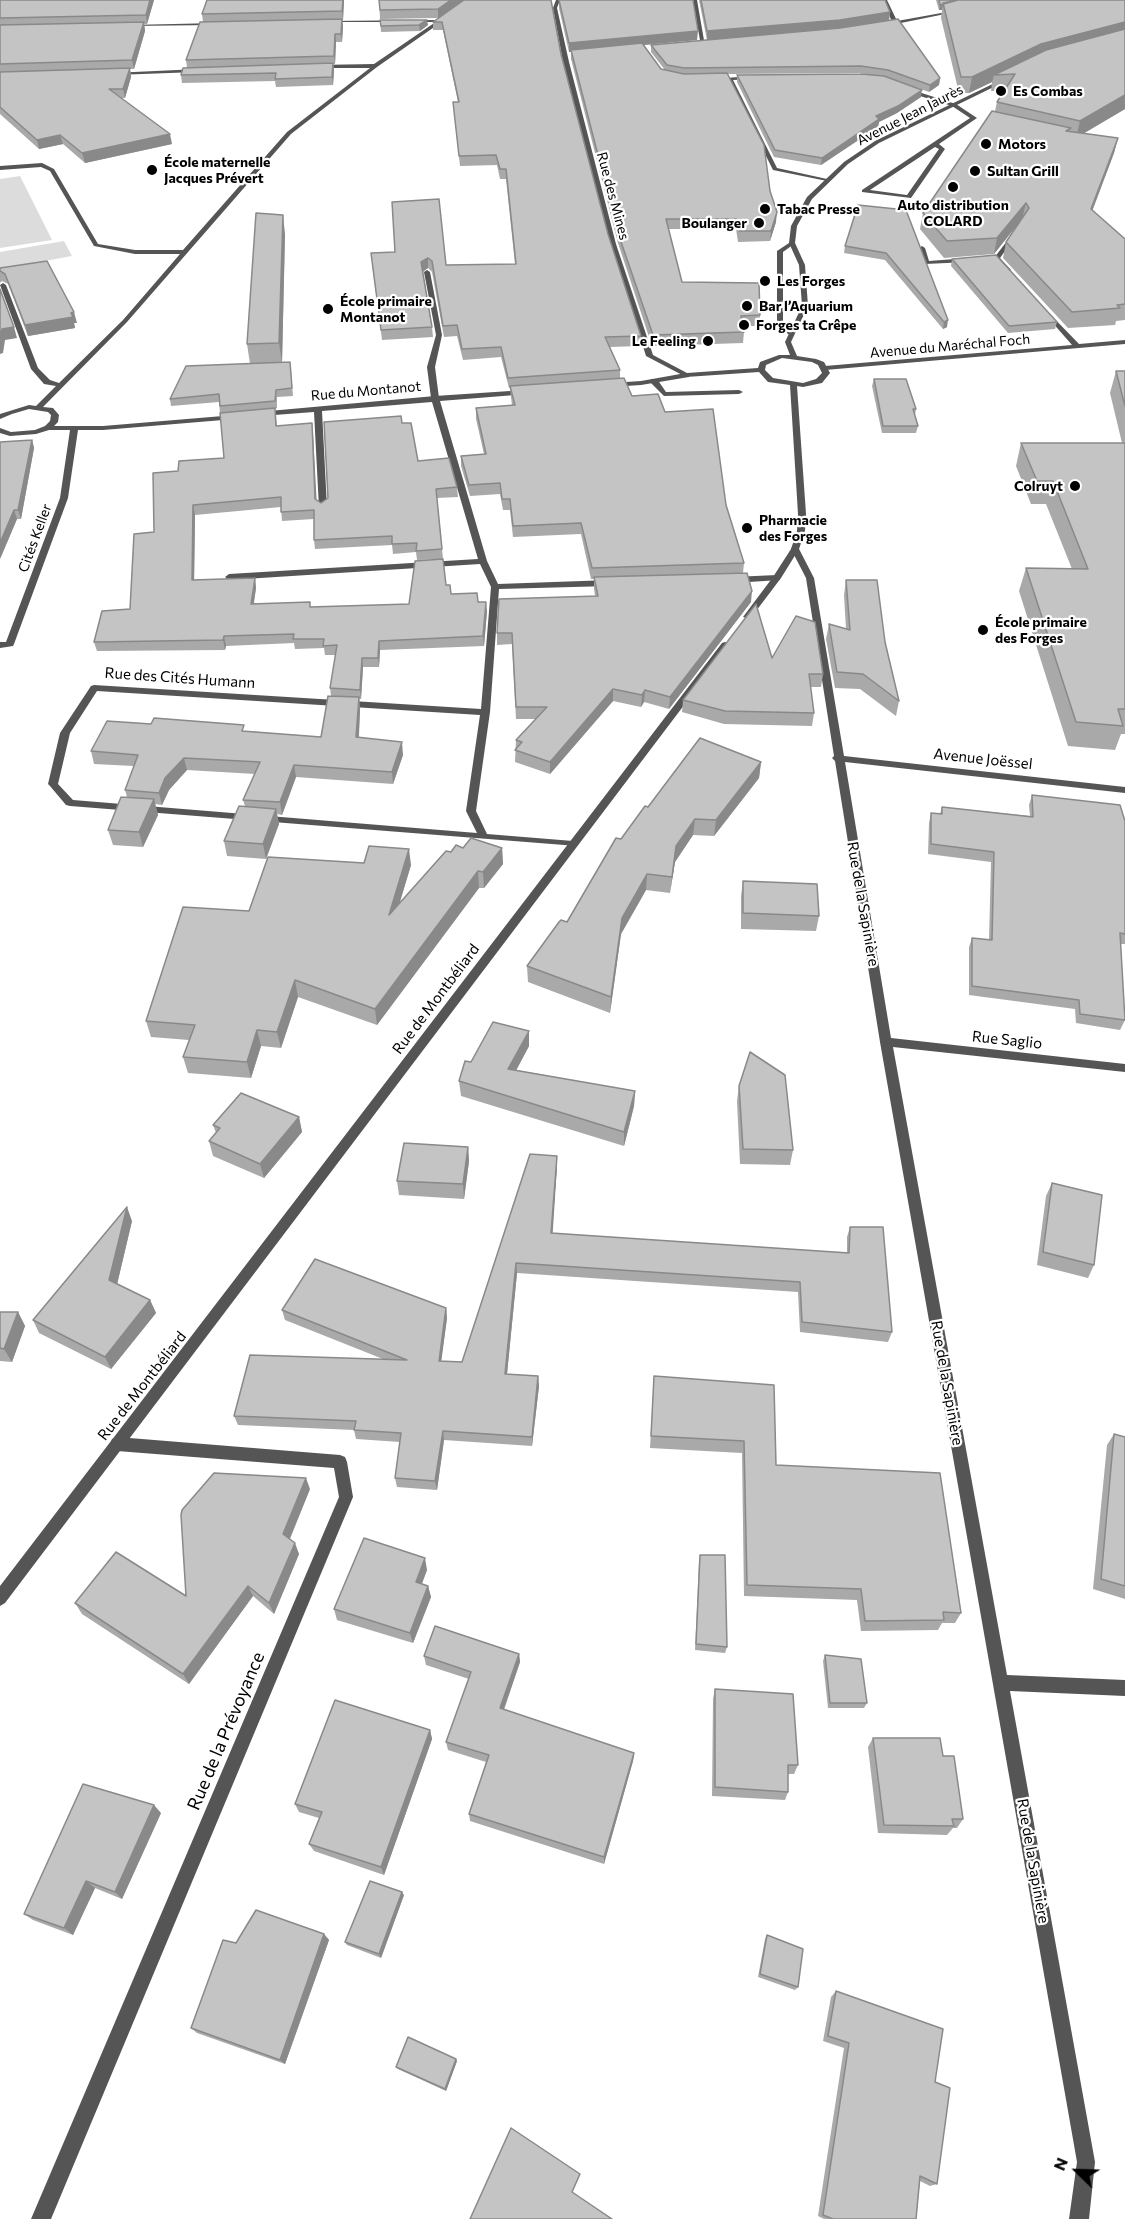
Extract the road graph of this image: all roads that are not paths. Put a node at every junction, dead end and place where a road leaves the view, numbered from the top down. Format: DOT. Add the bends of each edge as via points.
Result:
graph roads {
  1 [pos="471,0"];
  2 [pos="558,0"];
  3 [pos="695,0"];
  4 [pos="885,0"];
  5 [pos="965,10"];
  6 [pos="441,21"];
  7 [pos="322,22"];
  8 [pos="895,23"];
  9 [pos="217,24"];
  10 [pos="884,25"];
  11 [pos="124,26"];
  12 [pos="692,46"];
  13 [pos="575,54"];
  14 [pos="566,55"];
  15 [pos="315,66"];
  16 [pos="375,66"];
  17 [pos="210,70"];
  18 [pos="105,74"];
  19 [pos="1013,76"];
  20 [pos="730,78"];
  21 [pos="766,78"];
  22 [pos="707,79"];
  23 [pos="900,87"];
  24 [pos="954,105"];
  25 [pos="974,118"];
  26 [pos="985,120"];
  27 [pos="935,144"];
  28 [pos="0,168"];
  29 [pos="825,180"];
  30 [pos="1021,223"];
  31 [pos="792,243"];
  32 [pos="922,248"];
  33 [pos="184,252"];
  34 [pos="997,258"];
  35 [pos="986,259"];
  36 [pos="974,260"];
  37 [pos="427,272"];
  38 [pos="1013,276"];
  39 [pos="3,285"];
  40 [pos="1037,302"];
  41 [pos="791,334"];
  42 [pos="1125,342"];
  43 [pos="1077,346"];
  44 [pos="794,356"];
  45 [pos="825,368"];
  46 [pos="761,370"];
  47 [pos="686,375"];
  48 [pos="654,381"];
  49 [pos="58,386"];
  50 [pos="607,386"];
  51 [pos="793,386"];
  52 [pos="538,391"];
  53 [pos="739,392"];
  54 [pos="435,398"];
  55 [pos="39,407"];
  56 [pos="318,409"];
  57 [pos="0,416"];
  58 [pos="48,428"];
  59 [pos="74,429"];
  60 [pos="0,430"];
  61 [pos="324,508"];
  62 [pos="795,549"];
  63 [pos="483,561"];
  64 [pos="229,577"];
  65 [pos="777,578"];
  66 [pos="718,580"];
  67 [pos="624,583"];
  68 [pos="495,587"];
  69 [pos="0,645"];
  70 [pos="486,712"];
  71 [pos="837,758"];
  72 [pos="1125,790"];
  73 [pos="483,835"];
  74 [pos="573,844"];
  75 [pos="886,1042"];
  76 [pos="1125,1068"];
  77 [pos="117,1444"];
  78 [pos="0,1598"];
  79 [pos="1002,1683"];
  80 [pos="1125,1688"];
  81 [pos="41,2219"];
  82 [pos="1079,2219"];
  1 -- 6 [label="street"];
  2 -- 14 [label="street, Rue des Mines" via="555,8"];
  3 -- 12 [label="street" via="707,45"];
  4 -- 8 [label="street"];
  5 -- 8 [label="street"];
  6 -- 7 [label="street"];
  6 -- 16 [label="street"];
  8 -- 10 [label="street"];
  9 -- 11 [label="street"];
  13 -- 14 [label="street"];
  14 -- 47 [label="street, Rue des Mines" via="609,229 646,346 650,356"];
  15 -- 16 [label="street"];
  16 -- 33 [label="street" via="289,133"];
  17 -- 18 [label="street"];
  19 -- 24 [label="street, Avenue Jean Jaurès"];
  20 -- 21 [label="street"];
  20 -- 22 [label="street"];
  20 -- 29 [label="street" via="775,169"];
  23 -- 24 [label="street"];
  24 -- 25 [label="street"];
  24 -- 29 [label="street, Avenue Jean Jaurès" via="877,142"];
  25 -- 26 [label="street"];
  25 -- 27 [label="street"];
  27 -- 27 [label="street" via="926,150 864,191 909,197 942,149"];
  28 -- 33 [label="street" via="42,165 52,170 96,245 135,252"];
  29 -- 31 [label="street, Avenue Jean Jaurès" via="809,198 794,226"];
  30 -- 34 [label="street"];
  31 -- 41 [label="street" via="802,265 805,306"];
  31 -- 41 [label="street, Avenue Jean Jaurès" via="780,251 780,326"];
  32 -- 36 [label="street" via="927,263"];
  33 -- 49 [label="street" via="125,321"];
  34 -- 35 [label="street"];
  34 -- 38 [label="street"];
  37 -- 54 [label="street" via="439,335 431,367"];
  39 -- 49 [label="street" via="36,369 47,382"];
  40 -- 43 [label="street"];
  41 -- 44 [label="street" via="788,342"];
  42 -- 43 [label="street, Avenue du Maréchal Foch"];
  43 -- 45 [label="street, Avenue du Maréchal Foch"];
  44 -- 45 [label="street" via="814,360"];
  44 -- 46 [label="street" via="770,359"];
  45 -- 51 [label="street" via="819,381"];
  46 -- 47 [label="street"];
  46 -- 51 [label="street" via="771,380"];
  47 -- 48 [label="street"];
  48 -- 50 [label="street"];
  48 -- 53 [label="street" via="664,393"];
  49 -- 55 [label="street"];
  51 -- 62 [label="street, Rue de Montbéliard" via="802,514"];
  52 -- 54 [label="street, Rue du Montanot"];
  54 -- 56 [label="street, Rue du Montanot"];
  54 -- 63 [label="street"];
  55 -- 57 [label="street" via="18,408"];
  55 -- 58 [label="street" via="55,415"];
  56 -- 59 [label="street, Rue du Montanot"];
  56 -- 61 [label="street"];
  58 -- 59 [label="street, Rue du Montanot"];
  58 -- 60 [label="street, Rue du Montanot" via="23,435"];
  59 -- 69 [label="street, Cités Keller" via="64,498 10,644"];
  62 -- 65 [label="street, Rue de Montbéliard"];
  62 -- 71 [label="street, Rue de la Sapinière" via="810,578"];
  63 -- 64 [label="street"];
  63 -- 68 [label="street"];
  65 -- 66 [label="street"];
  65 -- 74 [label="street, Rue de Montbéliard"];
  67 -- 68 [label="street"];
  68 -- 70 [label="street"];
  70 -- 73 [label="street" via="471,811"];
  70 -- 73 [label="street, Rue des Cités Humann" via="94,687 65,733 53,784 70,802"];
  71 -- 72 [label="street, Avenue Joëssel"];
  71 -- 75 [label="street, Rue de la Sapinière"];
  73 -- 74 [label="street, Rue des Cités Humann"];
  74 -- 77 [label="street, Rue de Montbéliard"];
  75 -- 76 [label="street, Rue Saglio"];
  75 -- 79 [label="street, Rue de la Sapinière"];
  77 -- 78 [label="street, Rue de Montbéliard"];
  77 -- 81 [label="street, Rue de la Prévoyance" via="340,1462 346,1497"];
  79 -- 80 [label="street"];
  79 -- 82 [label="street, Rue de la Sapinière" via="1086,2162"];
}
